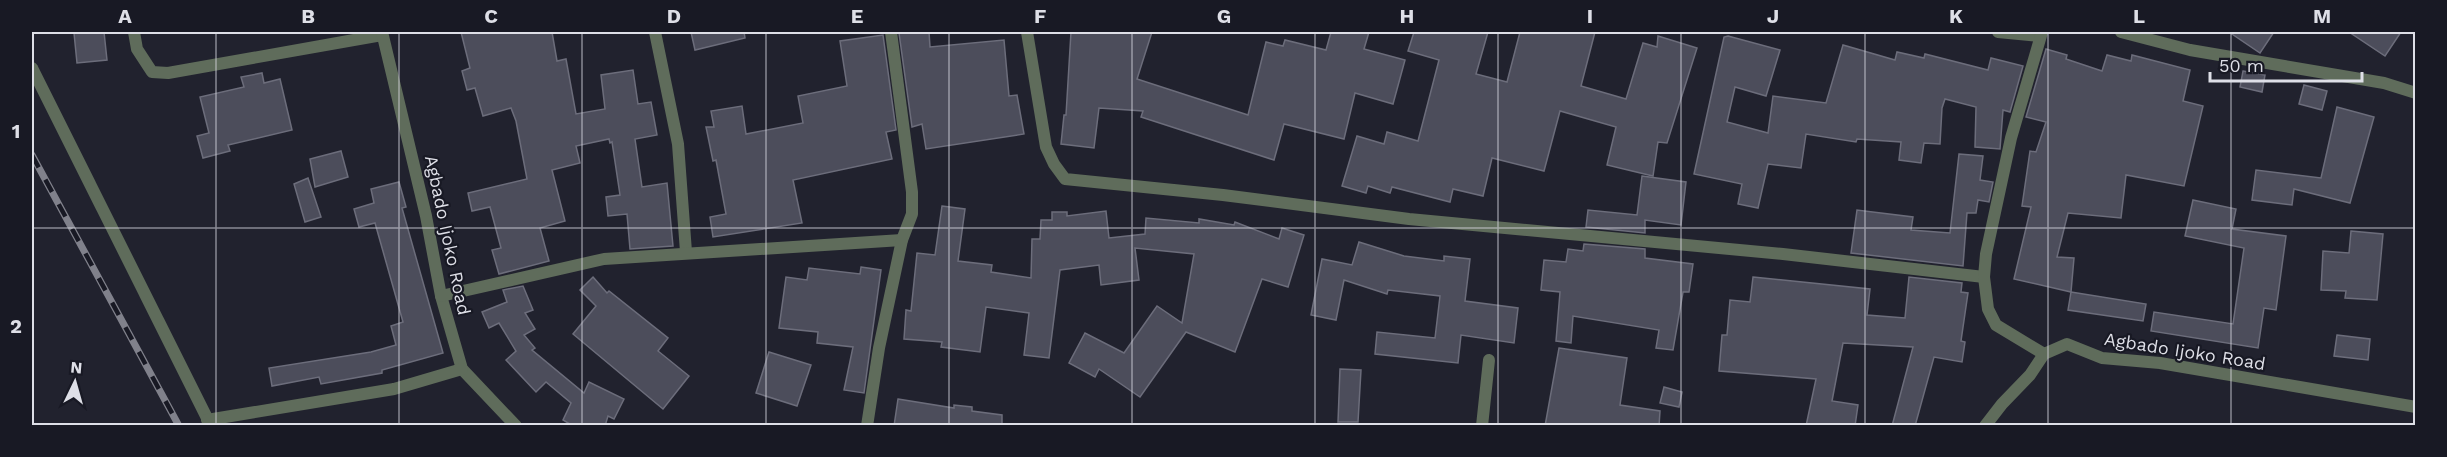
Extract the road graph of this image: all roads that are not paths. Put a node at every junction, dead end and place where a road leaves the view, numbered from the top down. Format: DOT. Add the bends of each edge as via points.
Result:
graph roads {
  1 [pos="134,32"];
  2 [pos="655,32"];
  3 [pos="891,32"];
  4 [pos="1027,32"];
  5 [pos="1998,32"];
  6 [pos="2121,32"];
  7 [pos="382,33"];
  8 [pos="2041,34"];
  9 [pos="32,68"];
  10 [pos="2415,93"];
  11 [pos="902,240"];
  12 [pos="686,252"];
  13 [pos="1984,278"];
  14 [pos="441,296"];
  15 [pos="2044,354"];
  16 [pos="1489,360"];
  17 [pos="462,369"];
  18 [pos="2415,407"];
  19 [pos="209,423"];
  20 [pos="516,426"];
  21 [pos="867,426"];
  22 [pos="1482,426"];
  23 [pos="1985,426"];
  1 -- 7 [label="street" via="137,48 152,72 168,73"];
  2 -- 12 [label="street" via="678,144"];
  3 -- 11 [label="street" via="912,192 912,214"];
  4 -- 13 [label="street" via="1046,147 1065,178 1409,219 1783,254"];
  5 -- 8 [label="street"];
  6 -- 10 [label="street" via="2190,50 2384,83"];
  7 -- 14 [label="street, Agbado Ijoko Road" via="421,193"];
  8 -- 13 [label="street" via="2011,138"];
  9 -- 19 [label="street"];
  11 -- 12 [label="street"];
  11 -- 21 [label="street"];
  12 -- 14 [label="street" via="604,259"];
  13 -- 15 [label="street" via="1988,309 1996,325"];
  14 -- 17 [label="street, Agbado Ijoko Road"];
  15 -- 18 [label="street, Agbado Ijoko Road" via="2067,344 2102,358 2160,363"];
  15 -- 23 [label="street"];
  16 -- 22 [label="street"];
  17 -- 19 [label="street" via="394,389"];
  17 -- 20 [label="street, Agbado Ijoko Road"];
}
